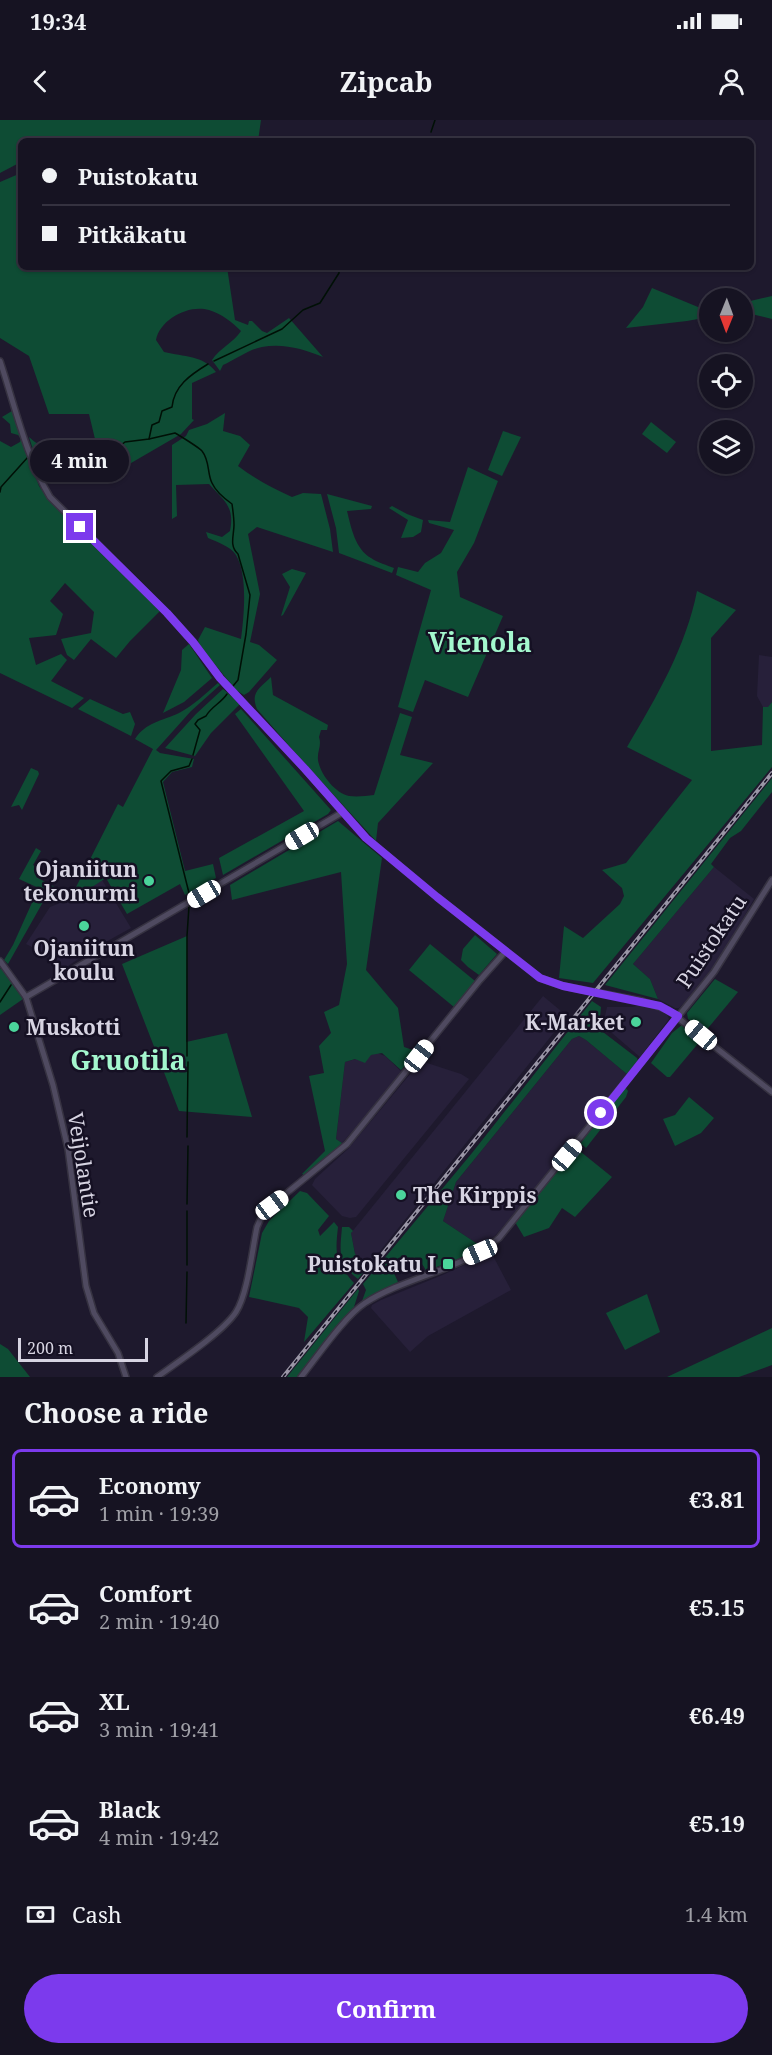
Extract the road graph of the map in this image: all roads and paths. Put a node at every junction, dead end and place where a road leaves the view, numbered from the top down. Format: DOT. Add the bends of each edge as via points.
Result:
graph roads {
  1 [pos="0,362"];
  2 [pos="343,812"];
  3 [pos="772,880"];
  4 [pos="505,952"];
  5 [pos="0,961"];
  6 [pos="26,997"];
  7 [pos="678,1016"];
  8 [pos="772,1092"];
  9 [pos="126,1377"];
  10 [pos="158,1377"];
  11 [pos="301,1377"];
  1 -- 2 [label="street" via="32,458 50,497 167,613 220,678"];
  2 -- 4 [label="street" via="374,844"];
  2 -- 6 [label="street"];
  3 -- 7 [label="street, Puistokatu" via="714,972"];
  4 -- 7 [label="street" via="540,978 660,1006"];
  4 -- 10 [label="street" via="347,1144 261,1218 236,1313"];
  5 -- 6 [label="street, Veijolantie"];
  6 -- 9 [label="street, Veijolantie" via="64,1130 86,1286 94,1313 118,1353"];
  7 -- 8 [label="street"];
  7 -- 11 [label="street, Puistokatu" via="499,1238 480,1252 364,1303"];
}
